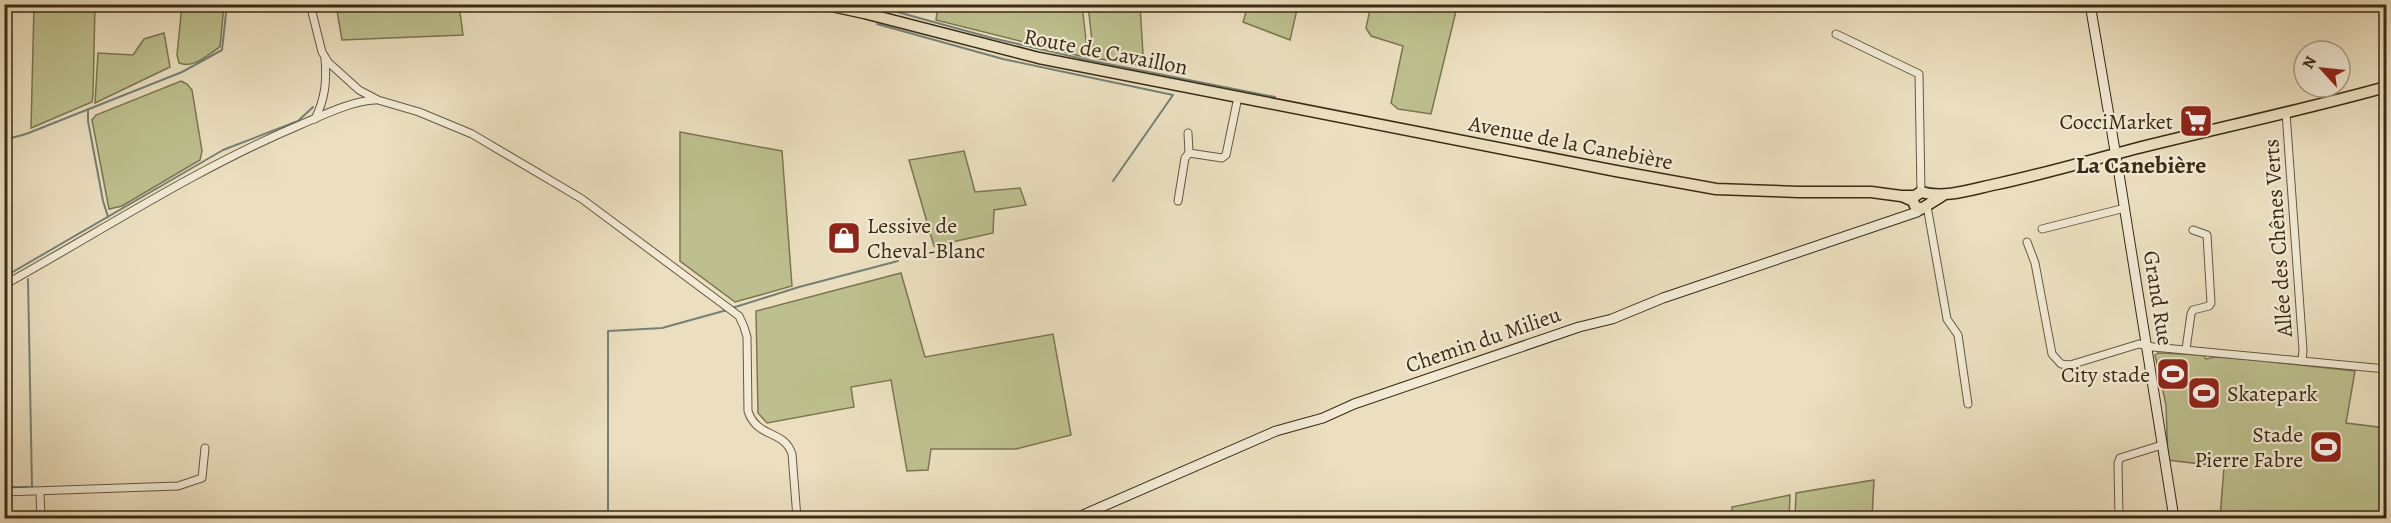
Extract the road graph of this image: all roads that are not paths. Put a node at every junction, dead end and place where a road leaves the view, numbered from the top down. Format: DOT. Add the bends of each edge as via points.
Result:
graph roads {
  1 [pos="310,4"];
  2 [pos="823,4"];
  3 [pos="844,4"];
  4 [pos="2090,4"];
  5 [pos="864,13"];
  6 [pos="1836,34"];
  7 [pos="325,57"];
  8 [pos="2386,87"];
  9 [pos="1238,97"];
  10 [pos="378,100"];
  11 [pos="2286,113"];
  12 [pos="315,119"];
  13 [pos="1188,133"];
  14 [pos="1189,153"];
  15 [pos="2116,154"];
  16 [pos="1178,201"];
  17 [pos="1920,202"];
  18 [pos="2125,208"];
  19 [pos="2042,229"];
  20 [pos="2193,230"];
  21 [pos="2027,242"];
  22 [pos="4,285"];
  23 [pos="2146,345"];
  24 [pos="2186,349"];
  25 [pos="2302,361"];
  26 [pos="2386,369"];
  27 [pos="1968,404"];
  28 [pos="2162,445"];
  29 [pos="205,448"];
  30 [pos="4,492"];
  31 [pos="40,493"];
  32 [pos="41,519"];
  33 [pos="797,519"];
  34 [pos="1076,519"];
  35 [pos="2119,519"];
  36 [pos="2174,519"];
  1 -- 7 [label="street"];
  2 -- 5 [label="main road, Route de Cavaillon"];
  3 -- 5 [label="main road, Route de Cavaillon"];
  4 -- 15 [label="street, Grand Rue"];
  5 -- 9 [label="main road, Route de Cavaillon" via="1028,56"];
  6 -- 17 [label="street" via="1919,74"];
  7 -- 10 [label="street" via="359,90"];
  7 -- 12 [label="street" via="325,90"];
  8 -- 11 [label="main road"];
  9 -- 14 [label="street" via="1226,155 1222,158"];
  9 -- 17 [label="main road, Avenue de la Canebière" via="1716,189 1871,192"];
  10 -- 12 [label="street" via="363,101"];
  10 -- 33 [label="street" via="472,134 582,199 739,316 747,337 748,411 757,428 783,439 789,446"];
  11 -- 15 [label="main road"];
  11 -- 25 [label="street, Allée des Chênes Verts"];
  12 -- 22 [label="street" via="196,174"];
  13 -- 14 [label="street"];
  14 -- 16 [label="street"];
  15 -- 17 [label="main road"];
  15 -- 18 [label="street, Grand Rue"];
  17 -- 27 [label="street" via="1947,319 1958,335"];
  17 -- 34 [label="street, Chemin du Milieu" via="1612,319 1276,431"];
  18 -- 19 [label="street"];
  18 -- 23 [label="street, Grand Rue"];
  20 -- 24 [label="street" via="2207,235 2211,303 2193,310"];
  21 -- 23 [label="street" via="2056,360 2070,365"];
  23 -- 24 [label="street"];
  23 -- 28 [label="street, Grand Rue"];
  24 -- 25 [label="street"];
  25 -- 26 [label="street"];
  28 -- 35 [label="street" via="2120,458"];
  28 -- 36 [label="street, Grand Rue"];
  29 -- 31 [label="street" via="202,478 194,482"];
  30 -- 31 [label="street"];
  31 -- 32 [label="street"];
}
